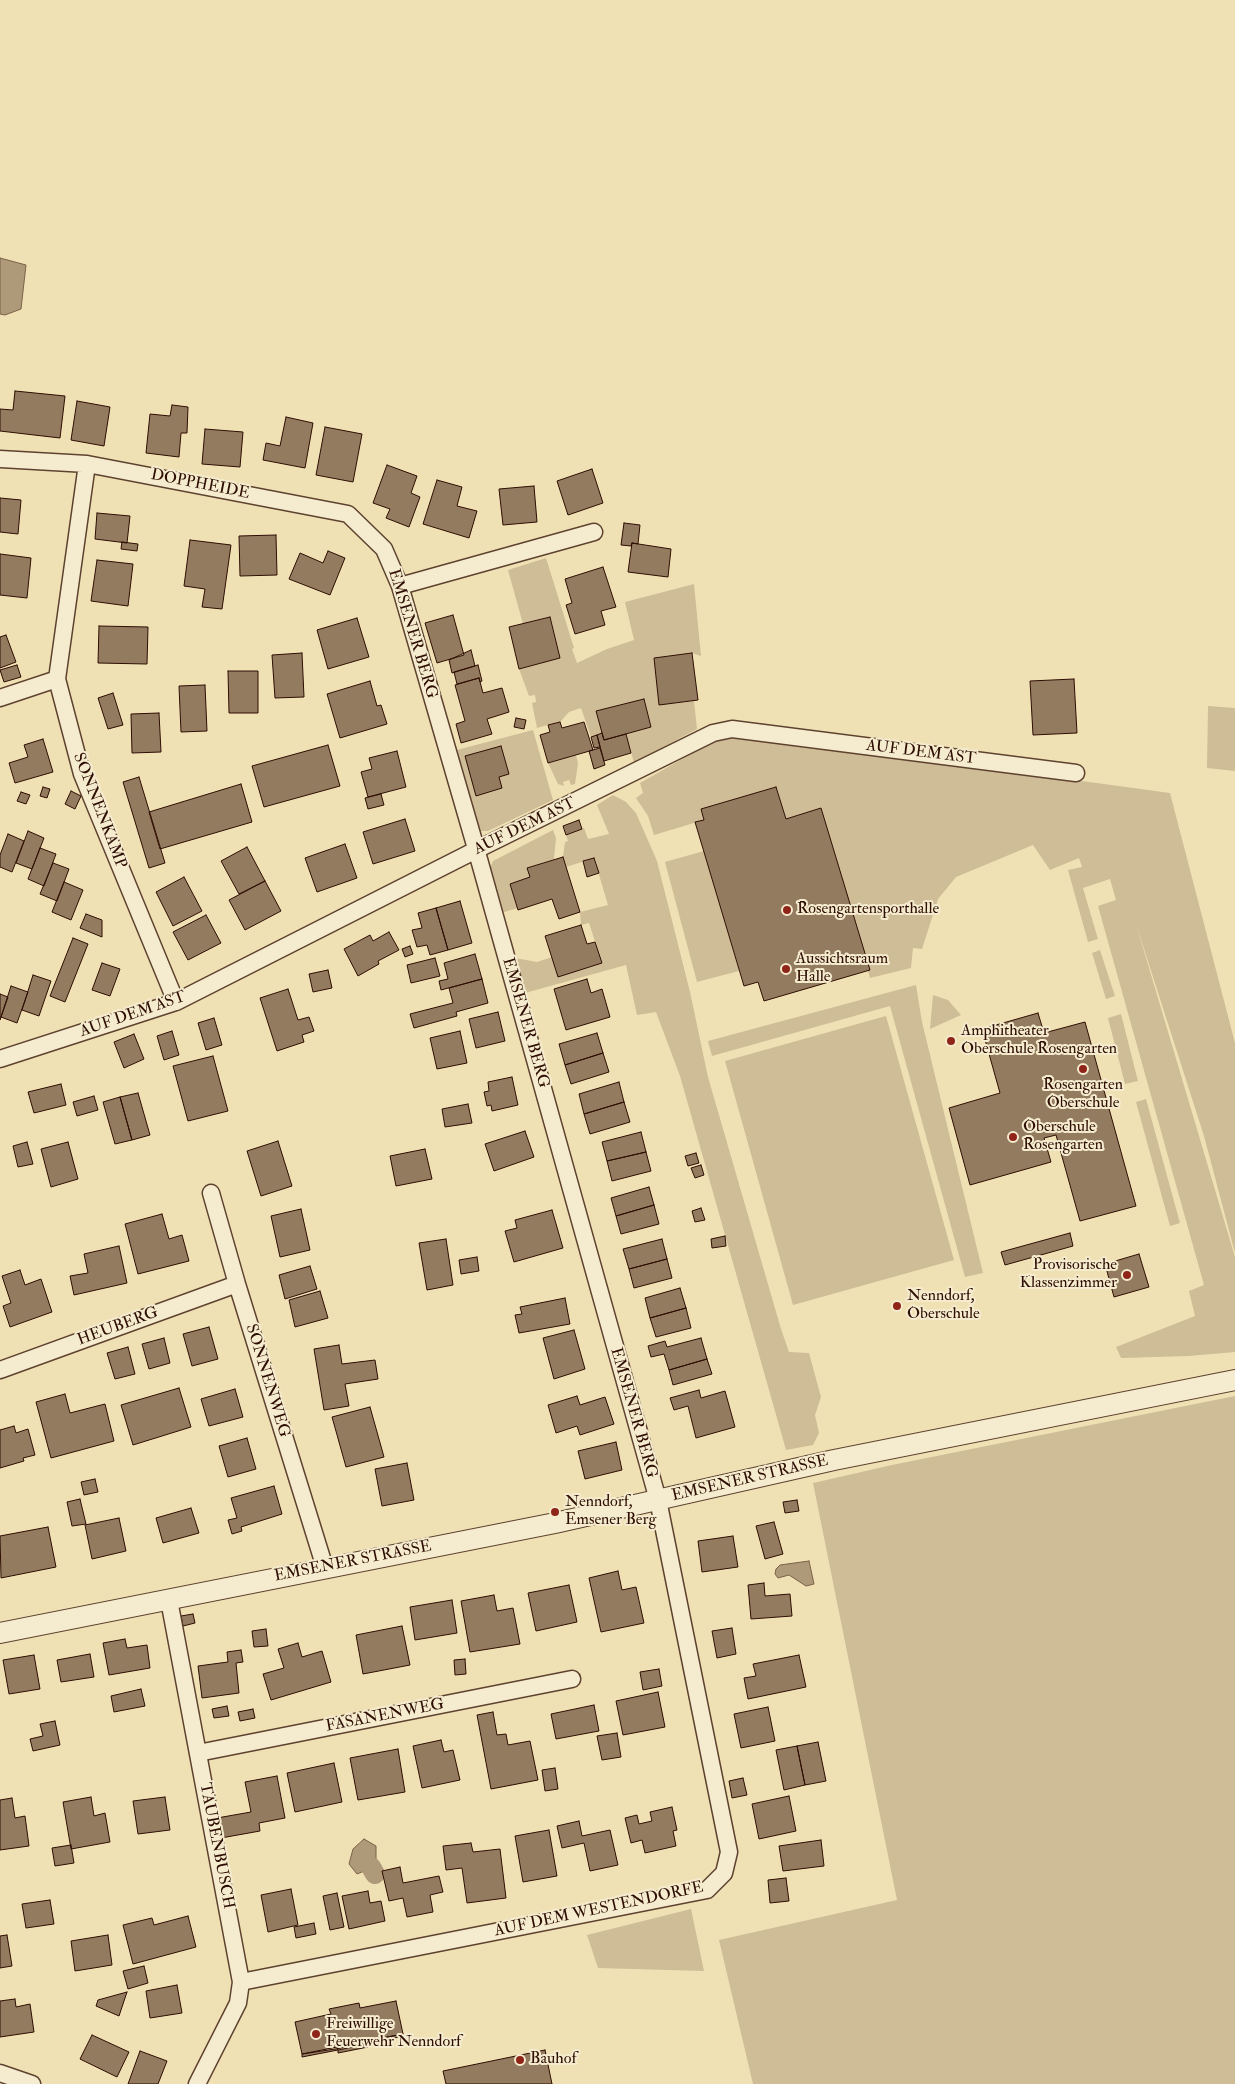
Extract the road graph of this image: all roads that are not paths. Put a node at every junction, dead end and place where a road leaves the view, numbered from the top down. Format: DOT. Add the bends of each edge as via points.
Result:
graph roads {
  1 [pos="0,459"];
  2 [pos="87,464"];
  3 [pos="594,532"];
  4 [pos="384,549"];
  5 [pos="400,586"];
  6 [pos="57,679"];
  7 [pos="0,698"];
  8 [pos="1076,773"];
  9 [pos="476,850"];
  10 [pos="176,1002"];
  11 [pos="0,1059"];
  12 [pos="212,1193"];
  13 [pos="237,1284"];
  14 [pos="0,1370"];
  15 [pos="1235,1380"];
  16 [pos="658,1500"];
  17 [pos="325,1568"];
  18 [pos="169,1600"];
  19 [pos="0,1633"];
  20 [pos="572,1679"];
  21 [pos="198,1753"];
  22 [pos="241,1982"];
  23 [pos="0,2073"];
  24 [pos="32,2084"];
  25 [pos="197,2084"];
  1 -- 2 [label="street, DOPPHEIDE"];
  2 -- 4 [label="street, DOPPHEIDE" via="348,514"];
  2 -- 6 [label="street, SONNENKAMP"];
  3 -- 5 [label="street"];
  4 -- 5 [label="street, EMSENER BERG"];
  5 -- 9 [label="street, EMSENER BERG"];
  6 -- 7 [label="street"];
  6 -- 10 [label="street, SONNENKAMP" via="82,774"];
  8 -- 9 [label="street, AUF DEM AST" via="732,729 713,733"];
  9 -- 10 [label="street, AUF DEM AST"];
  9 -- 16 [label="street, EMSENER BERG"];
  10 -- 11 [label="street, AUF DEM AST"];
  12 -- 13 [label="street, SONNENWEG"];
  13 -- 14 [label="street, HEUBERG"];
  13 -- 17 [label="street, SONNENWEG"];
  15 -- 16 [label="street, EMSENER STRASSE" via="834,1460"];
  16 -- 17 [label="street, EMSENER STRASSE"];
  16 -- 22 [label="street, AUF DEM WESTENDORFE" via="729,1852 724,1873 707,1890"];
  17 -- 18 [label="street, EMSENER STRASSE"];
  18 -- 19 [label="street, EMSENER STRASSE"];
  18 -- 21 [label="street, TAUBENBUSCH"];
  20 -- 21 [label="street, FASANENWEG"];
  21 -- 22 [label="street, TAUBENBUSCH"];
  22 -- 25 [label="street, TAUBENBUSCH" via="238,2003"];
  23 -- 24 [label="street"];
}
